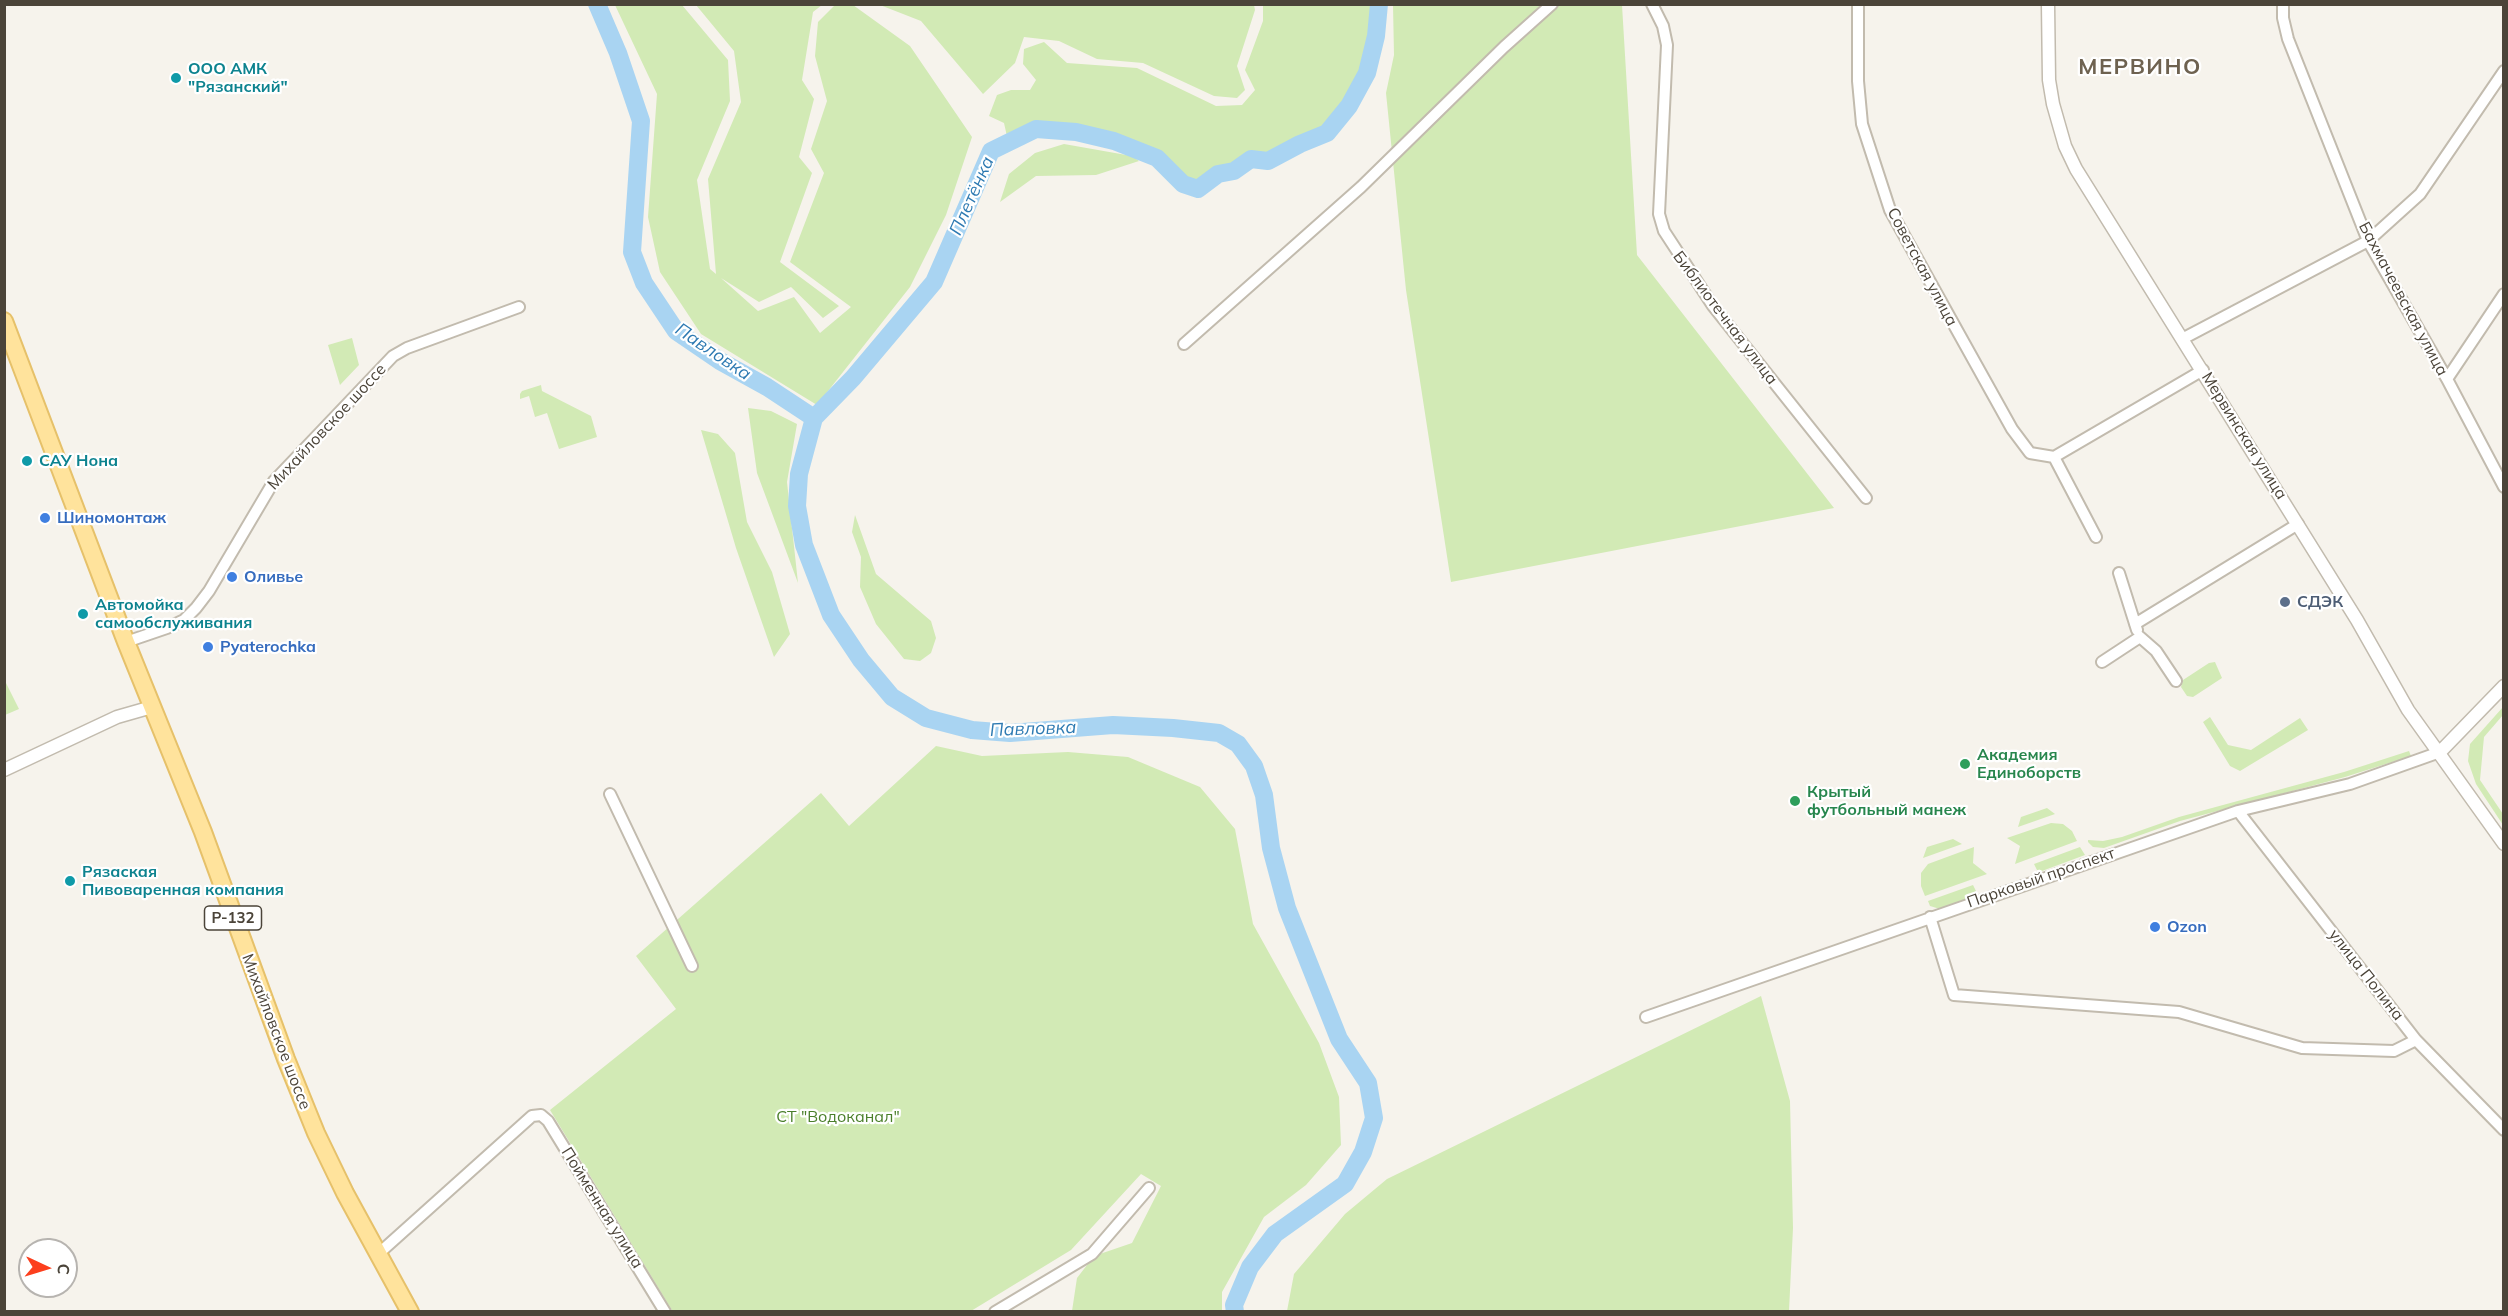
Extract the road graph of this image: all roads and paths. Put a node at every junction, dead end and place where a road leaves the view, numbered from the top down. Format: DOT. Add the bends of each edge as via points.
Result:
graph roads {
  1 [pos="1552,4"];
  2 [pos="1652,4"];
  3 [pos="1858,4"];
  4 [pos="2048,4"];
  5 [pos="2283,4"];
  6 [pos="2504,71"];
  7 [pos="2368,241"];
  8 [pos="2504,294"];
  9 [pos="519,307"];
  10 [pos="4,321"];
  11 [pos="2184,338"];
  12 [pos="1184,344"];
  13 [pos="2203,370"];
  14 [pos="2446,379"];
  15 [pos="2054,457"];
  16 [pos="2504,487"];
  17 [pos="1866,498"];
  18 [pos="2298,524"];
  19 [pos="2096,537"];
  20 [pos="2119,573"];
  21 [pos="2135,624"];
  22 [pos="2140,637"];
  23 [pos="126,642"];
  24 [pos="2102,662"];
  25 [pos="2176,681"];
  26 [pos="2504,686"];
  27 [pos="152,707"];
  28 [pos="2440,752"];
  29 [pos="4,770"];
  30 [pos="610,794"];
  31 [pos="2238,811"];
  32 [pos="2504,844"];
  33 [pos="1930,917"];
  34 [pos="692,966"];
  35 [pos="1646,1017"];
  36 [pos="2416,1040"];
  37 [pos="2504,1131"];
  38 [pos="1149,1188"];
  39 [pos="377,1255"];
  40 [pos="410,1311"];
  41 [pos="665,1311"];
  42 [pos="995,1311"];
  1 -- 12 [label="street" via="1360,187"];
  2 -- 17 [label="street, Библиотечная улица" via="1667,45 1659,214 1664,231 1713,306"];
  3 -- 15 [label="street, Советская улица" via="1862,124 1890,210 2012,429 2030,453"];
  4 -- 11 [label="street, Мервинская улица" via="2049,80 2065,146"];
  5 -- 7 [label="street, Бахмачеевская улица" via="2288,39"];
  6 -- 7 [label="street" via="2420,194"];
  7 -- 11 [label="street"];
  7 -- 14 [label="street, Бахмачеевская улица"];
  8 -- 14 [label="street"];
  9 -- 23 [label="street, Михайловское шоссе" via="393,356 274,481 196,608 184,620"];
  10 -- 23 [label="main road, Михайловское шоссе / Р-132"];
  11 -- 13 [label="street, Мервинская улица"];
  13 -- 15 [label="street"];
  13 -- 18 [label="street, Мервинская улица"];
  14 -- 16 [label="street, Бахмачеевская улица"];
  15 -- 19 [label="street"];
  18 -- 21 [label="street"];
  18 -- 28 [label="street, Мервинская улица" via="2408,710"];
  20 -- 21 [label="street"];
  21 -- 22 [label="street"];
  22 -- 24 [label="street"];
  22 -- 25 [label="street" via="2156,651"];
  23 -- 27 [label="main road, Михайловское шоссе / Р-132"];
  26 -- 28 [label="street"];
  27 -- 29 [label="street" via="117,717"];
  27 -- 39 [label="main road, Михайловское шоссе / Р-132" via="316,1133"];
  28 -- 31 [label="street, Парковый проспект" via="2350,784"];
  28 -- 32 [label="street, Мервинская улица"];
  30 -- 34 [label="street"];
  31 -- 33 [label="street, Парковый проспект"];
  31 -- 36 [label="street, улица Полина"];
  33 -- 35 [label="street, Парковый проспект"];
  33 -- 36 [label="street" via="1954,995 2179,1012 2302,1048 2394,1051"];
  36 -- 37 [label="street, улица Полина"];
  38 -- 42 [label="street" via="1092,1254"];
  39 -- 40 [label="main road, Михайловское шоссе / Р-132"];
  39 -- 41 [label="street, Пойменная улица" via="532,1116 541,1115"];
}
